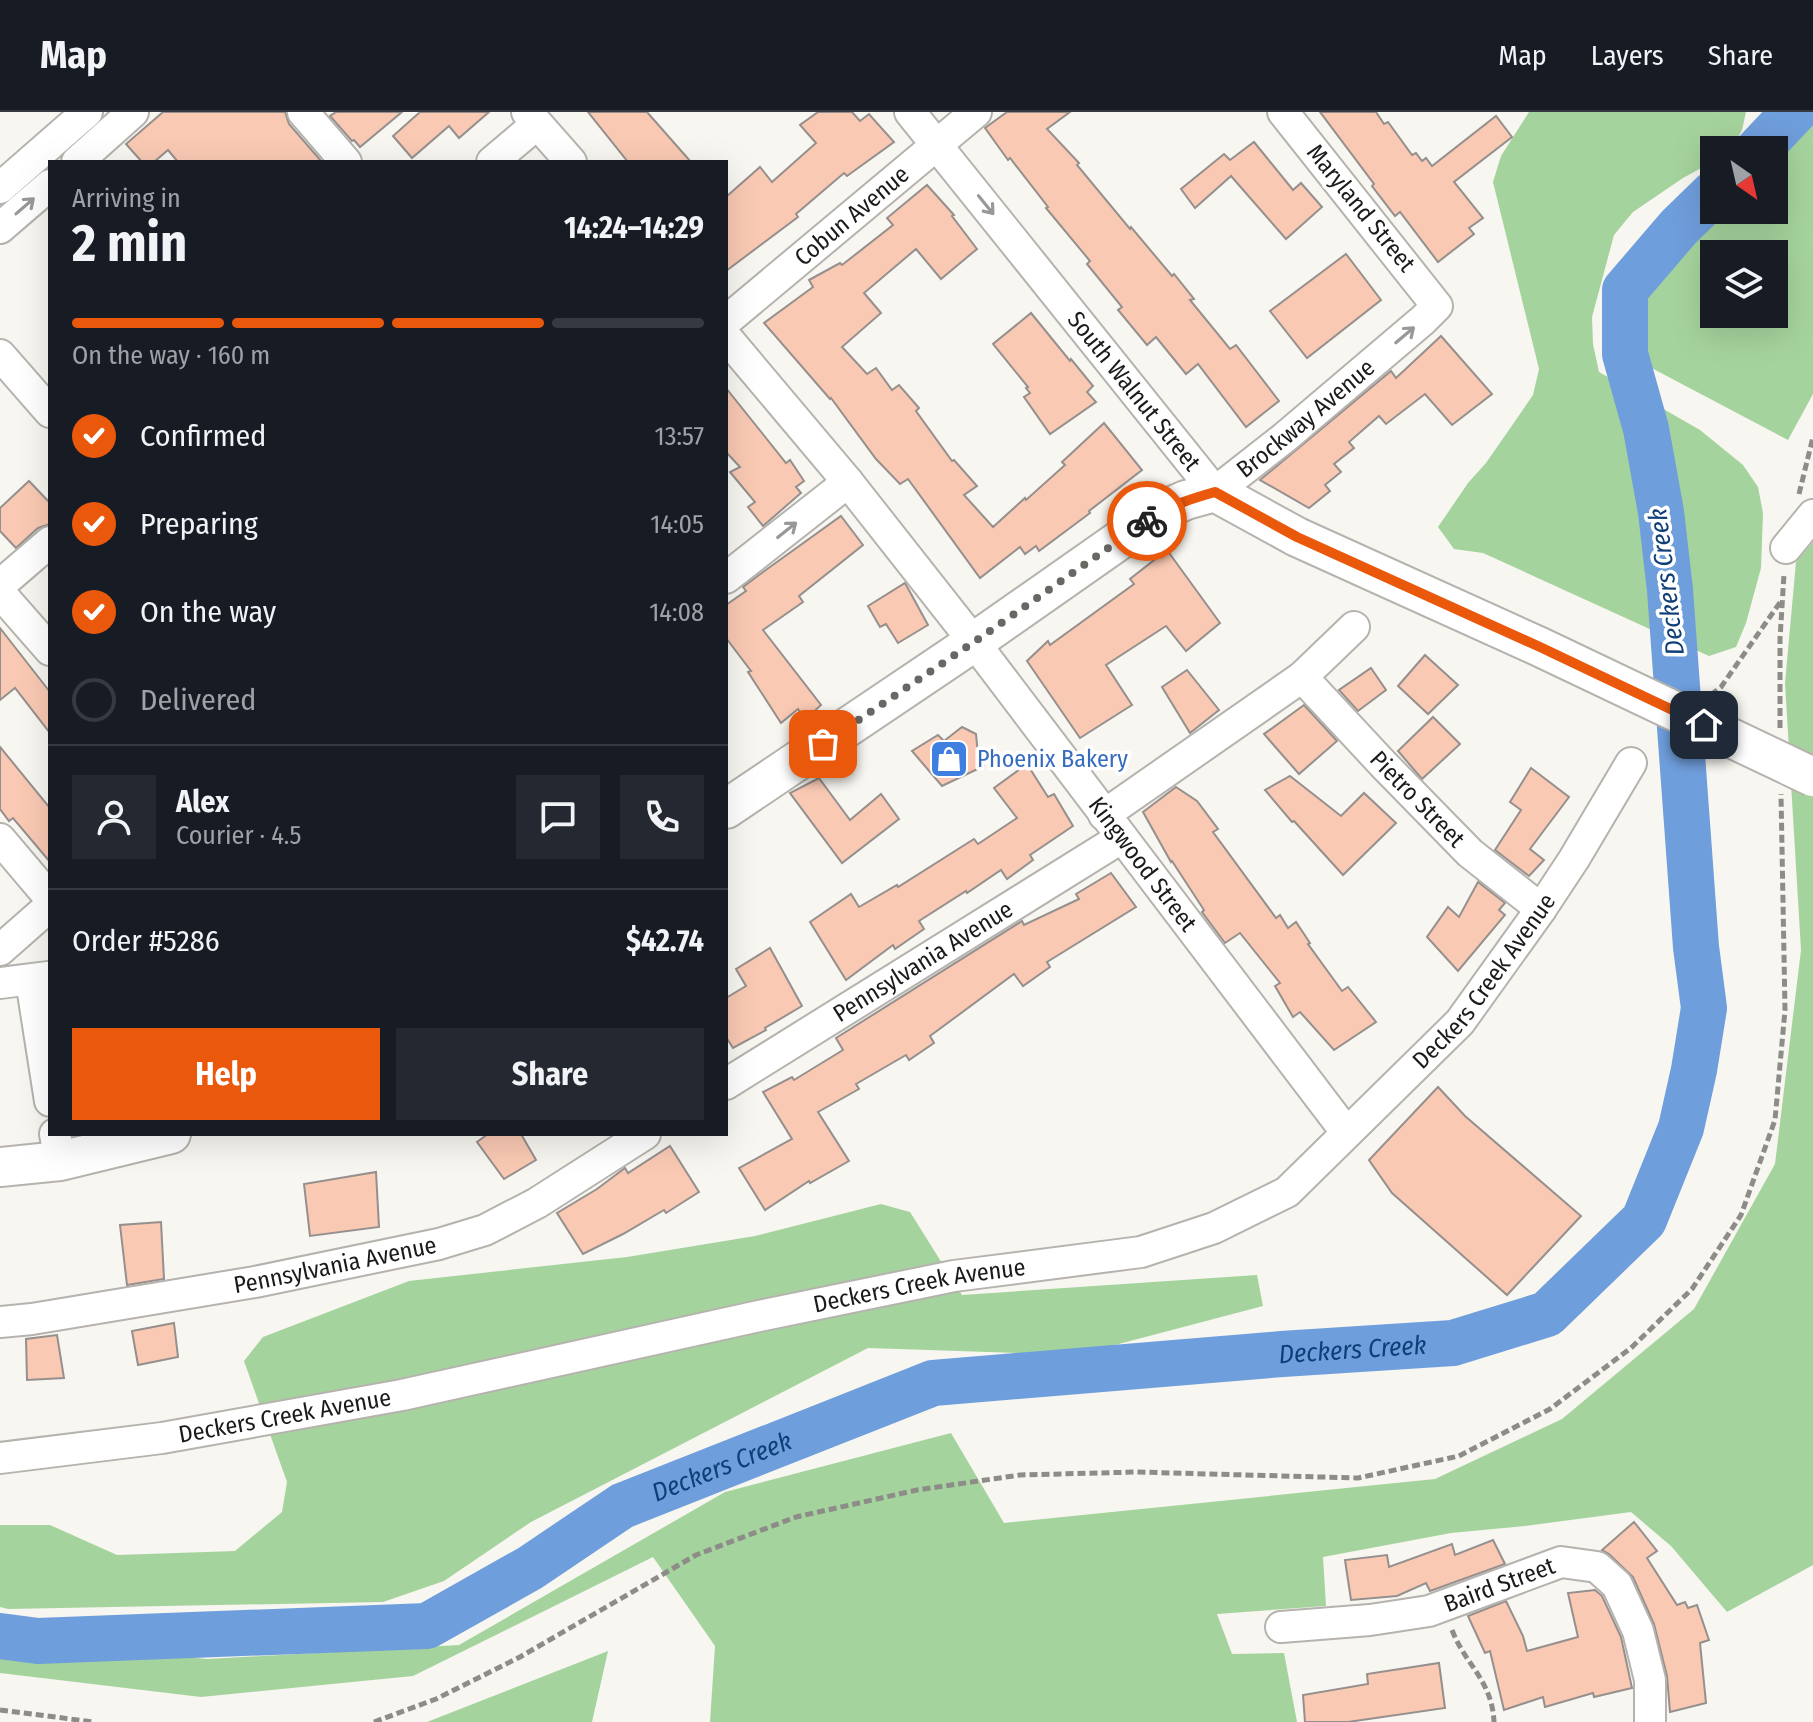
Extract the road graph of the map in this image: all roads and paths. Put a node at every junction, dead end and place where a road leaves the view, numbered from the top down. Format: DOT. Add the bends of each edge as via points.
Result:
graph roads {
  1 [pos="87,112"];
  2 [pos="133,112"];
  3 [pos="303,112"];
  4 [pos="910,112"];
  5 [pos="976,112"];
  6 [pos="1283,112"];
  7 [pos="532,118"];
  8 [pos="55,122"];
  9 [pos="937,144"];
  10 [pos="83,160"];
  11 [pos="344,160"];
  12 [pos="494,160"];
  13 [pos="569,160"];
  14 [pos="48,187"];
  15 [pos="0,188"];
  16 [pos="0,228"];
  17 [pos="1437,306"];
  18 [pos="728,319"];
  19 [pos="728,339"];
  20 [pos="0,355"];
  21 [pos="48,410"];
  22 [pos="1813,437"];
  23 [pos="848,482"];
  24 [pos="1215,492"];
  25 [pos="1805,509"];
  26 [pos="48,544"];
  27 [pos="1786,548"];
  28 [pos="728,576"];
  29 [pos="0,585"];
  30 [pos="0,593"];
  31 [pos="1782,599"];
  32 [pos="1354,627"];
  33 [pos="974,642"];
  34 [pos="48,648"];
  35 [pos="1302,677"];
  36 [pos="1721,687"];
  37 [pos="1780,741"];
  38 [pos="1631,763"];
  39 [pos="1797,781"];
  40 [pos="728,808"];
  41 [pos="1113,827"];
  42 [pos="0,839"];
  43 [pos="48,896"];
  44 [pos="48,908"];
  45 [pos="1541,909"];
  46 [pos="0,950"];
  47 [pos="40,978"];
  48 [pos="0,983"];
  49 [pos="48,1076"];
  50 [pos="728,1083"];
  51 [pos="1346,1132"];
  52 [pos="153,1136"];
  53 [pos="637,1136"];
  54 [pos="598,1146"];
  55 [pos="57,1147"];
  56 [pos="0,1167"];
  57 [pos="0,1322"];
  58 [pos="0,1458"];
  59 [pos="1443,1606"];
  60 [pos="1281,1627"];
  61 [pos="0,1710"];
  62 [pos="94,1722"];
  63 [pos="374,1722"];
  64 [pos="1494,1722"];
  65 [pos="1650,1722"];
  1 -- 8 [label="street"];
  2 -- 10 [label="street"];
  3 -- 11 [label="street"];
  4 -- 9 [label="street, South Walnut Street"];
  5 -- 9 [label="street, Cobun Avenue"];
  6 -- 17 [label="street, Maryland Street"];
  7 -- 12 [label="street"];
  7 -- 13 [label="street"];
  8 -- 10 [label="street"];
  8 -- 15 [label="street"];
  9 -- 18 [label="street, Cobun Avenue"];
  9 -- 24 [label="street, South Walnut Street, one-way"];
  16 -- 14 [label="street, one-way"];
  24 -- 17 [label="street, Brockway Avenue, one-way"];
  19 -- 23 [label="street, Kingwood Street"];
  20 -- 21 [label="street"];
  22 -- 25 [label="path"];
  28 -- 23 [label="street, one-way"];
  23 -- 33 [label="street, Kingwood Street"];
  24 -- 33 [label="main road, Brockway Avenue" via="1161,511"];
  24 -- 39 [label="main road, South Walnut Street, bridge" via="1297,537 1540,647"];
  25 -- 27 [label="street"];
  26 -- 29 [label="street"];
  27 -- 31 [label="path"];
  30 -- 34 [label="street"];
  31 -- 36 [label="path"];
  31 -- 37 [label="path"];
  32 -- 35 [label="street, Pennsylvania Avenue"];
  33 -- 40 [label="main road, Brockway Avenue"];
  33 -- 41 [label="street, Kingwood Street"];
  35 -- 41 [label="street, Pennsylvania Avenue"];
  35 -- 45 [label="street, Pietro Street" via="1470,853"];
  38 -- 45 [label="street, Deckers Creek Avenue"];
  39 -- 63 [label="path" via="1775,1120 1741,1215 1692,1289 1631,1348 1550,1409 1459,1456 1358,1478 1136,1472 1020,1475 917,1490 796,1517 696,1555 520,1657 436,1699"];
  41 -- 50 [label="street, Pennsylvania Avenue"];
  41 -- 51 [label="street, Kingwood Street"];
  42 -- 43 [label="street"];
  44 -- 46 [label="street"];
  45 -- 51 [label="street, Deckers Creek Avenue" via="1460,1022"];
  47 -- 48 [label="street"];
  47 -- 49 [label="street"];
  51 -- 58 [label="street, Deckers Creek Avenue" via="1287,1192 1214,1228 1141,1252 954,1276 402,1395 162,1438"];
  52 -- 55 [label="main road"];
  53 -- 54 [label="street, Pennsylvania Avenue"];
  54 -- 57 [label="street, Pennsylvania Avenue" via="537,1203 485,1230 439,1244 255,1282"];
  55 -- 56 [label="main road"];
  59 -- 60 [label="street, Baird Street" via="1370,1620"];
  59 -- 64 [label="path" via="1456,1640 1492,1699"];
  59 -- 65 [label="street, Baird Street" via="1561,1562 1597,1567 1617,1585 1638,1631 1650,1680"];
  61 -- 62 [label="path"];
}
